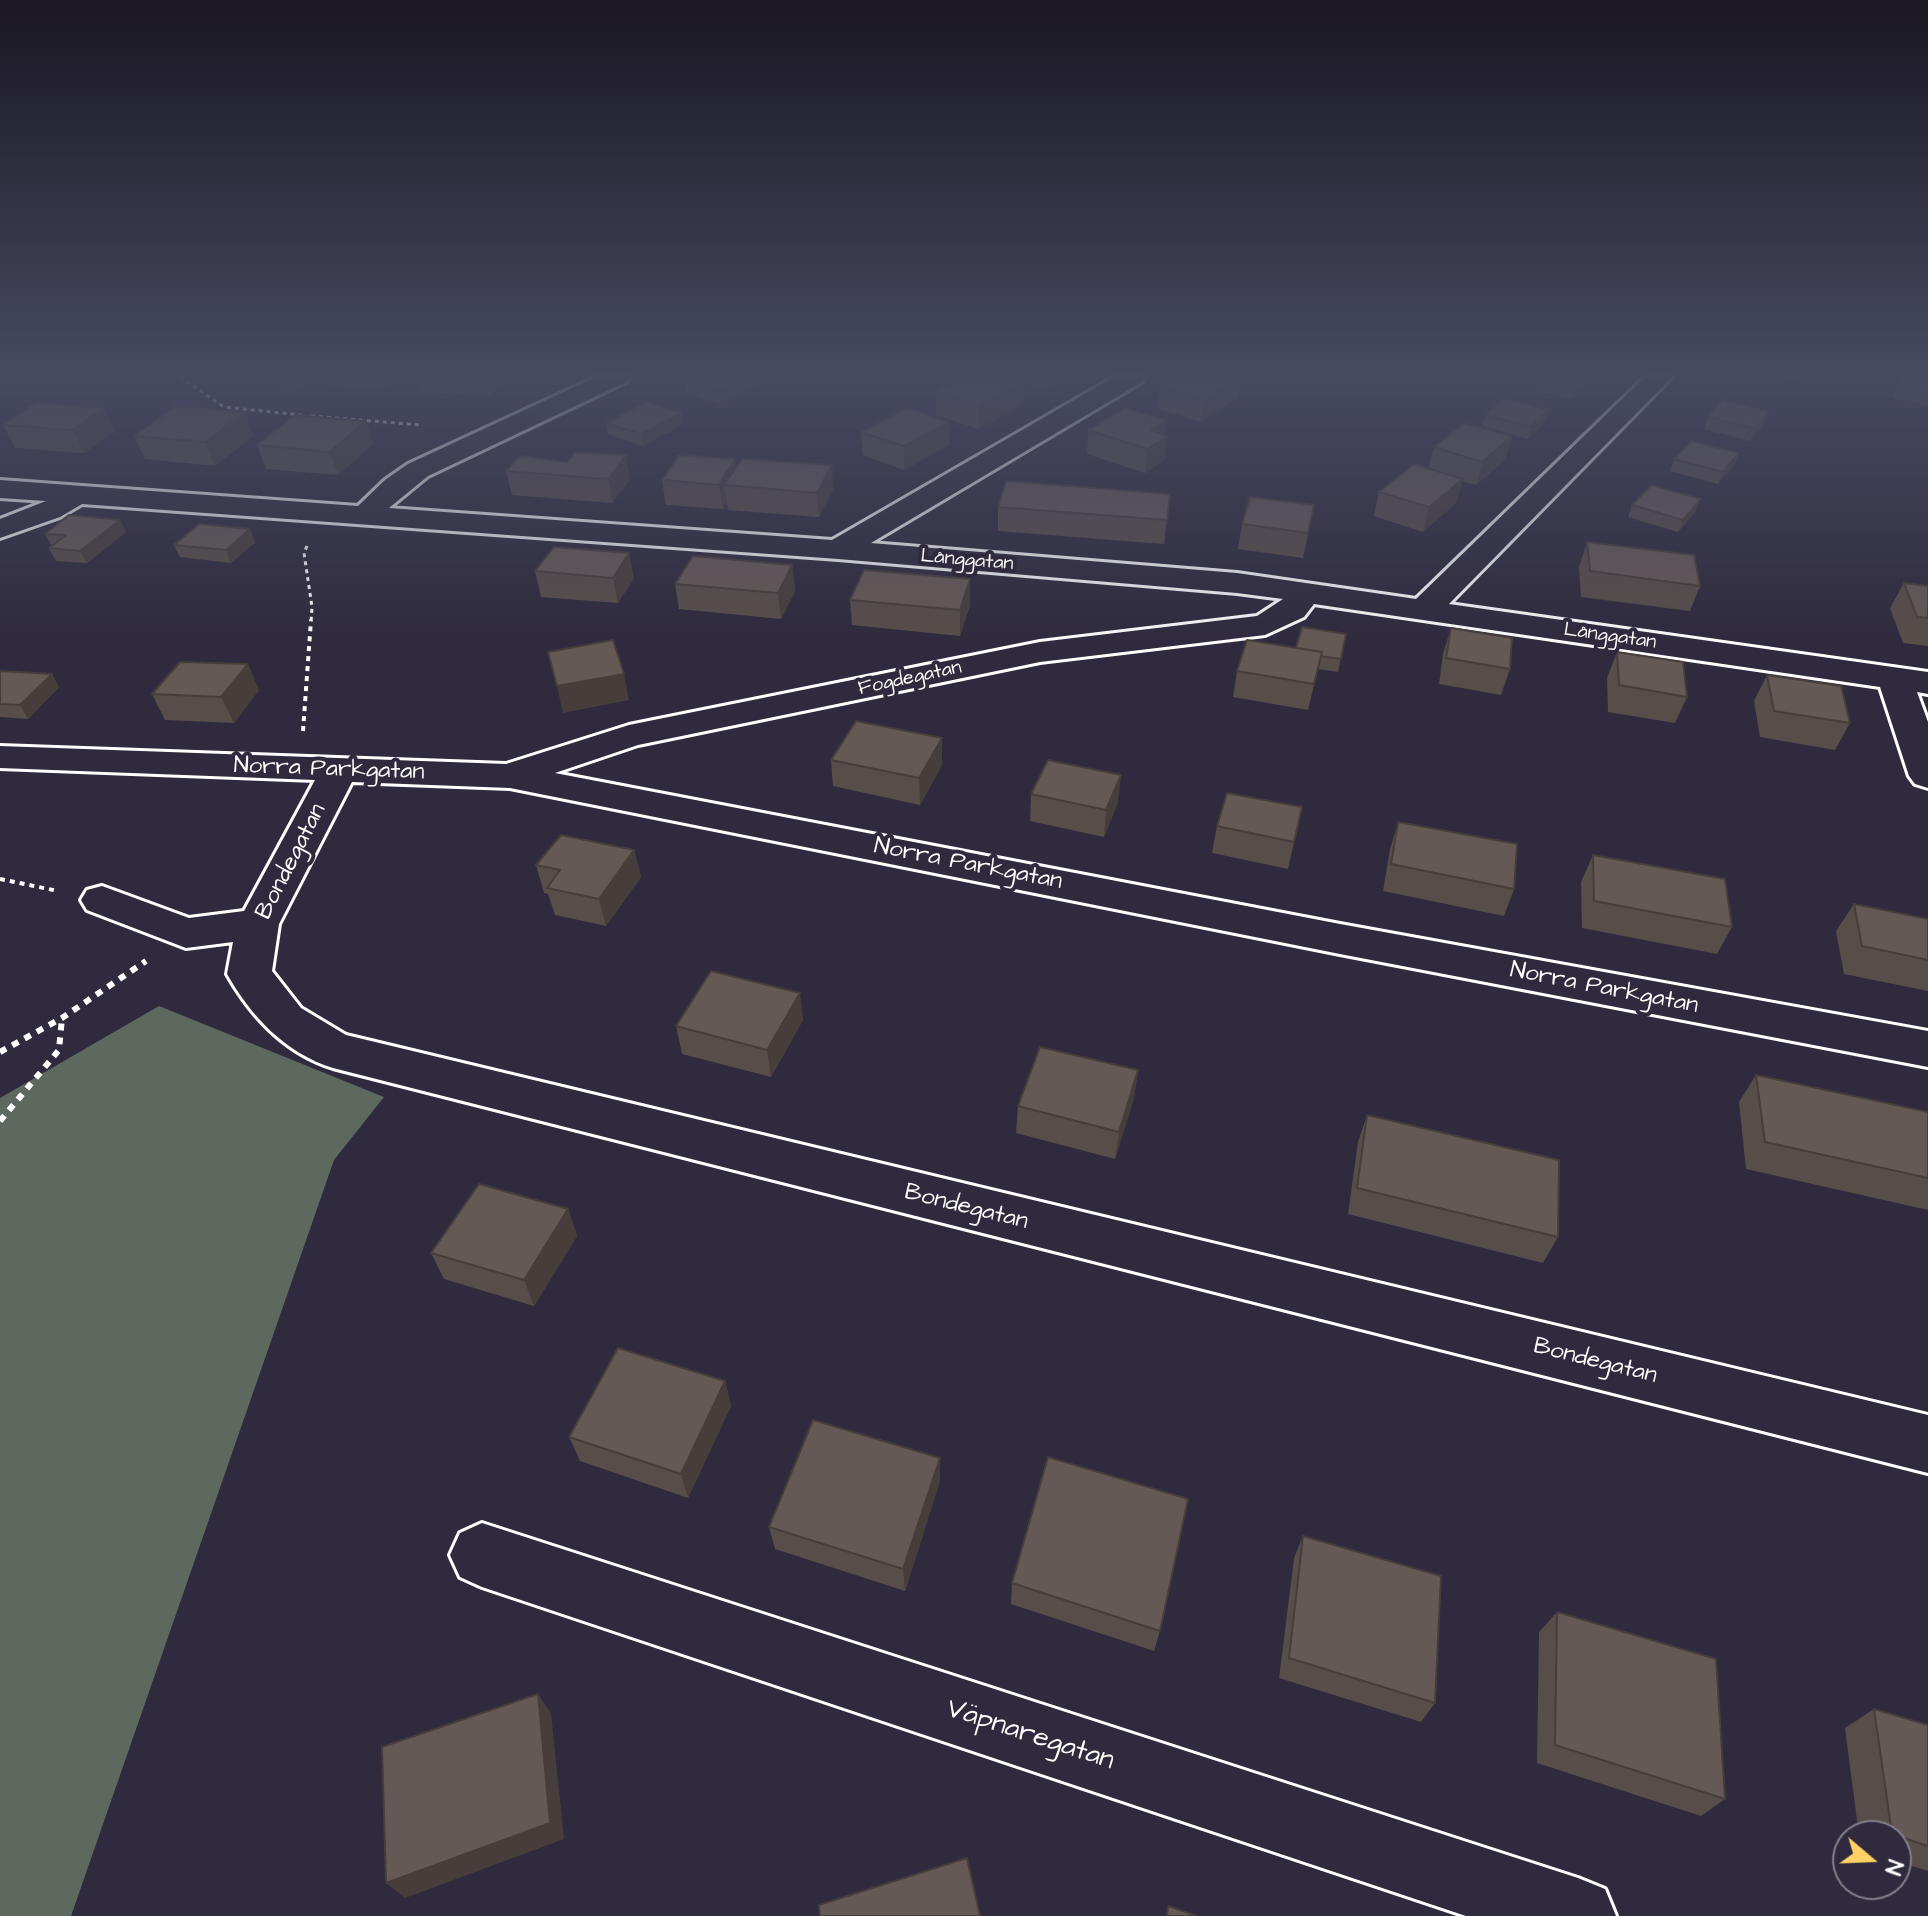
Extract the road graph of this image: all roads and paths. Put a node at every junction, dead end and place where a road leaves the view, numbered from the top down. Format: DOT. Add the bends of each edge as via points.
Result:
graph roads {
  1 [pos="426,466"];
  2 [pos="981,466"];
  3 [pos="1569,466"];
  4 [pos="0,489"];
  5 [pos="75,495"];
  6 [pos="331,514"];
  7 [pos="365,516"];
  8 [pos="0,529"];
  9 [pos="838,550"];
  10 [pos="1306,592"];
  11 [pos="1424,610"];
  12 [pos="1912,680"];
  13 [pos="0,757"];
  14 [pos="339,771"];
  15 [pos="510,776"];
  16 [pos="1928,776"];
  17 [pos="0,879"];
  18 [pos="102,900"];
  19 [pos="258,924"];
  20 [pos="186,933"];
  21 [pos="62,1018"];
  22 [pos="1928,1049"];
  23 [pos="0,1052"];
  24 [pos="0,1121"];
  25 [pos="1928,1444"];
  26 [pos="482,1555"];
  27 [pos="1578,1916"];
  1 -- 7 [label="street" via="395,486"];
  2 -- 9 [label="street"];
  3 -- 11 [label="street"];
  4 -- 5 [label="street, Långgatan"];
  5 -- 6 [label="street, Långgatan"];
  5 -- 8 [label="street" via="50,511"];
  6 -- 7 [label="street, Långgatan"];
  6 -- 14 [label="path" via="304,553 312,607 303,737"];
  7 -- 9 [label="street, Långgatan"];
  9 -- 10 [label="street, Långgatan"];
  10 -- 11 [label="street, Långgatan"];
  10 -- 15 [label="street, Fogdegatan" via="1292,610 1265,625 1040,652 629,736"];
  11 -- 12 [label="street, Långgatan"];
  12 -- 16 [label="street"];
  13 -- 14 [label="street, Norra Parkgatan"];
  14 -- 15 [label="street, Norra Parkgatan"];
  14 -- 19 [label="street, Bondegatan"];
  15 -- 22 [label="street, Norra Parkgatan"];
  17 -- 18 [label="path"];
  18 -- 20 [label="street"];
  19 -- 20 [label="street"];
  19 -- 25 [label="street, Bondegatan" via="249,974 285,1020 333,1050"];
  20 -- 21 [label="path"];
  21 -- 23 [label="path"];
  21 -- 24 [label="path" via="59,1050"];
  26 -- 27 [label="street, Väpnaregatan"];
}
